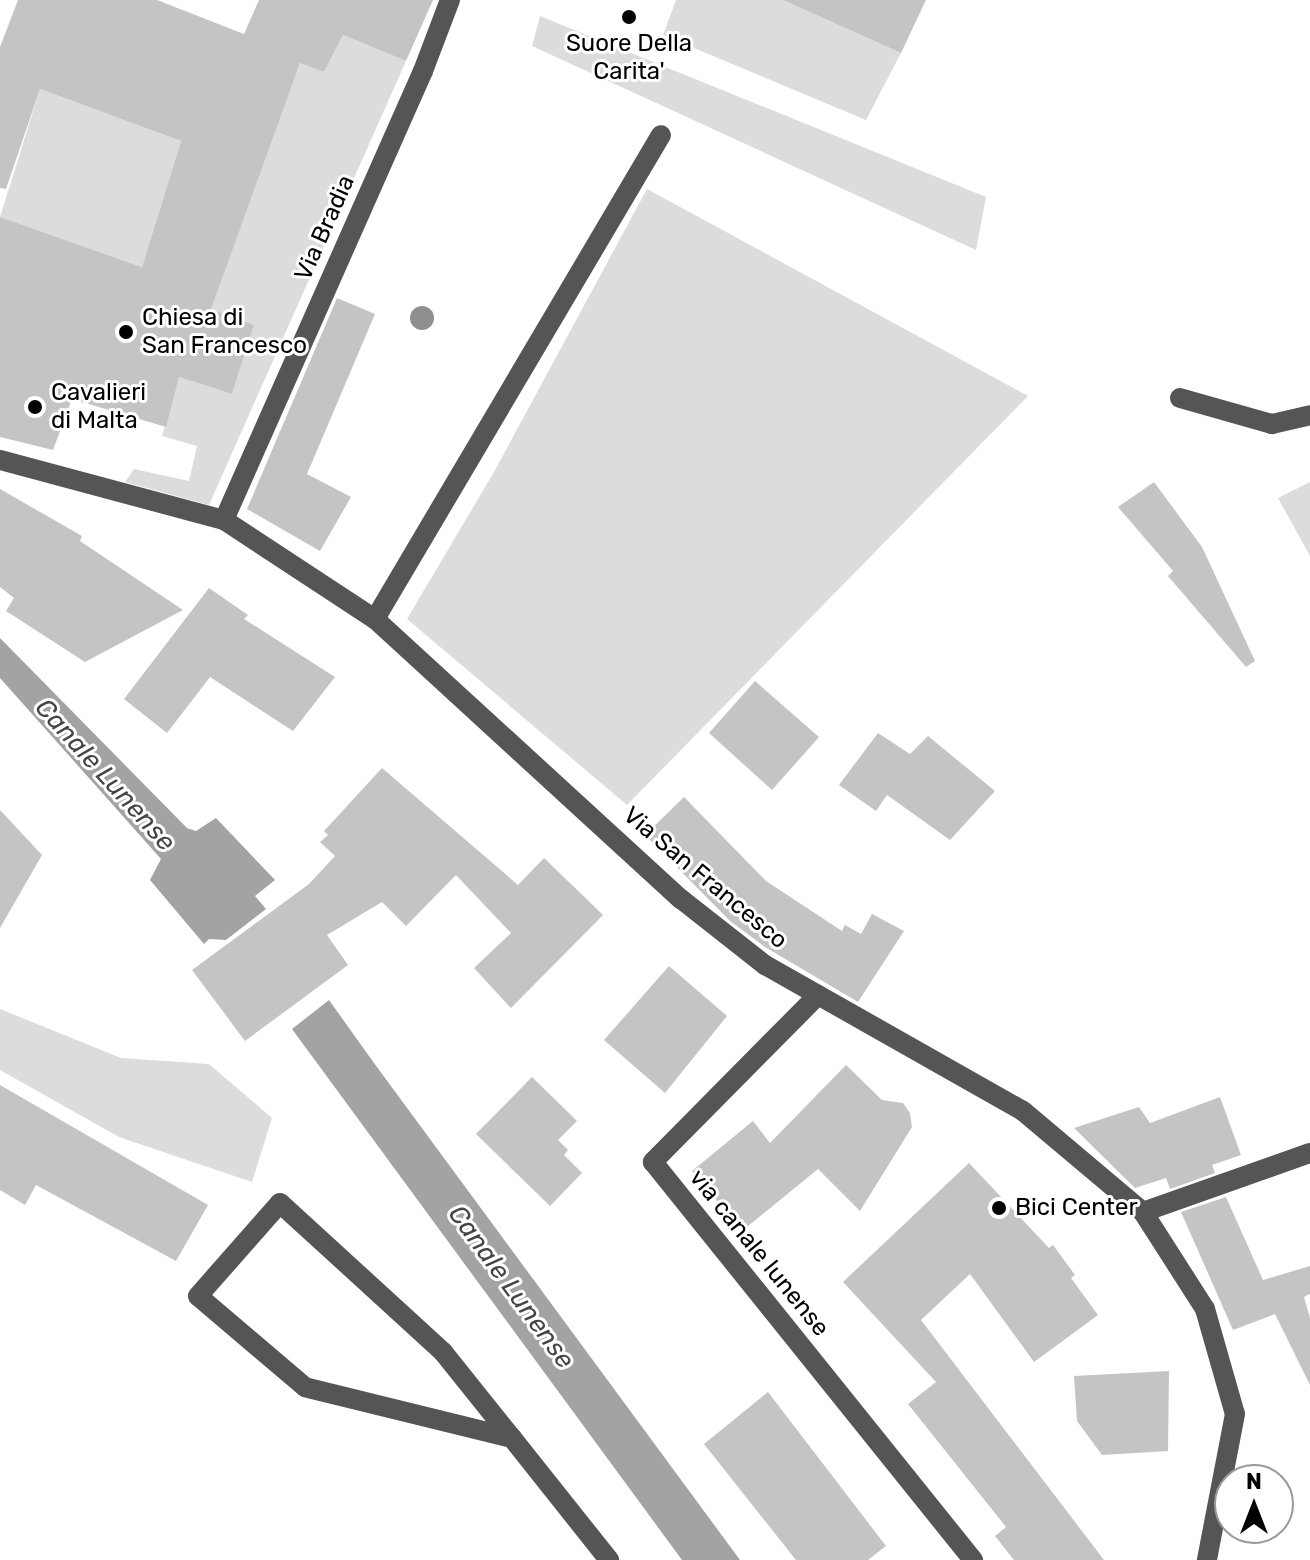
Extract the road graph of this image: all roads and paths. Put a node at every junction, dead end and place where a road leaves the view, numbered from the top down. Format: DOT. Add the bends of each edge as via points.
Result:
graph roads {
  1 [pos="450,0"];
  2 [pos="661,135"];
  3 [pos="1180,398"];
  4 [pos="1310,415"];
  5 [pos="0,460"];
  6 [pos="224,520"];
  7 [pos="375,619"];
  8 [pos="818,995"];
  9 [pos="1310,1153"];
  10 [pos="1143,1212"];
  11 [pos="512,1438"];
  12 [pos="609,1560"];
  13 [pos="973,1560"];
  14 [pos="1207,1560"];
  1 -- 6 [label="street, Via Bradia"];
  2 -- 7 [label="street"];
  3 -- 4 [label="street" via="1272,424"];
  5 -- 6 [label="street, Via San Francesco"];
  6 -- 7 [label="street, Via San Francesco"];
  7 -- 8 [label="street, Via San Francesco" via="681,899 765,965"];
  8 -- 10 [label="street, Via San Francesco" via="1023,1111"];
  8 -- 13 [label="street, via canale lunense" via="653,1162"];
  9 -- 10 [label="street"];
  10 -- 14 [label="street, Via San Francesco" via="1205,1309 1235,1414"];
  11 -- 11 [label="street" via="443,1352 280,1203 198,1296 305,1387"];
  11 -- 12 [label="street"];
}
